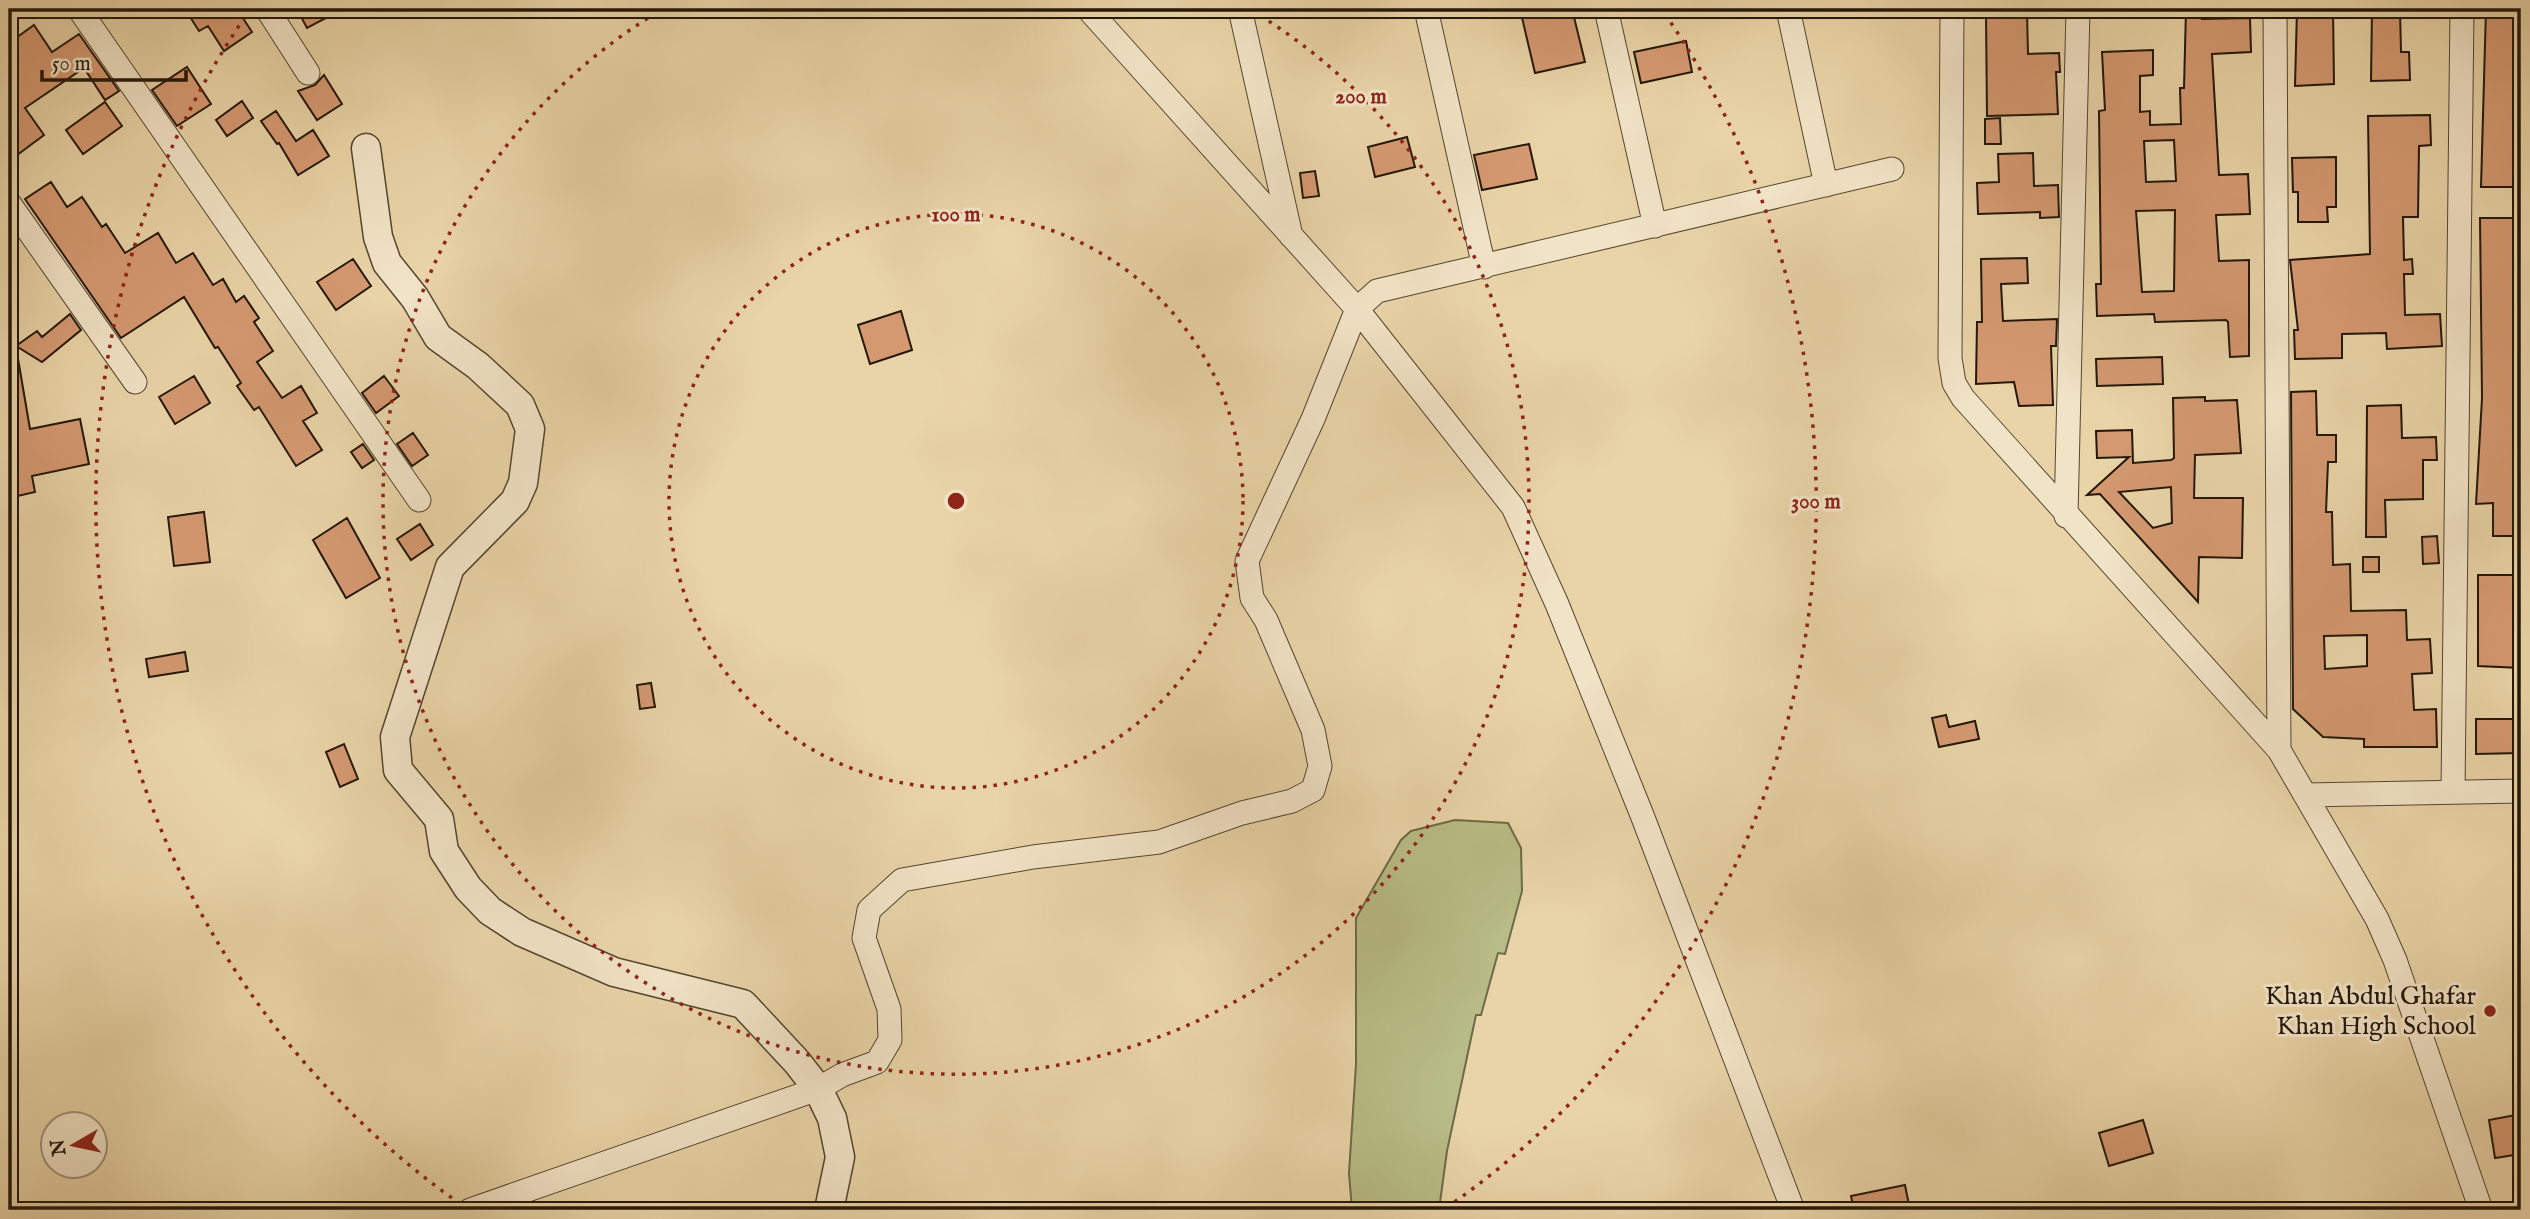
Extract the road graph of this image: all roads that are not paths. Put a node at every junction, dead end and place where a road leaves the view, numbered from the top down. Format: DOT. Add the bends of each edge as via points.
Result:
graph roads {
  1 [pos="79,9"];
  2 [pos="267,9"];
  3 [pos="1088,9"];
  4 [pos="1240,9"];
  5 [pos="1426,9"];
  6 [pos="1606,9"];
  7 [pos="1788,9"];
  8 [pos="1952,9"];
  9 [pos="2078,9"];
  10 [pos="2275,9"];
  11 [pos="2462,9"];
  12 [pos="308,73"];
  13 [pos="366,148"];
  14 [pos="1892,169"];
  15 [pos="1826,185"];
  16 [pos="9,204"];
  17 [pos="1654,226"];
  18 [pos="1292,239"];
  19 [pos="1484,267"];
  20 [pos="1357,309"];
  21 [pos="135,382"];
  22 [pos="419,500"];
  23 [pos="2066,516"];
  24 [pos="2278,750"];
  25 [pos="2453,792"];
  26 [pos="2521,792"];
  27 [pos="2305,795"];
  28 [pos="818,1089"];
  29 [pos="470,1210"];
  30 [pos="829,1210"];
  31 [pos="1793,1210"];
  32 [pos="2481,1210"];
  1 -- 22 [label="street"];
  2 -- 12 [label="street"];
  3 -- 18 [label="street"];
  4 -- 18 [label="street"];
  5 -- 19 [label="street"];
  6 -- 17 [label="street"];
  7 -- 15 [label="street"];
  8 -- 23 [label="street" via="1950,331 1954,383"];
  9 -- 23 [label="street"];
  10 -- 24 [label="street"];
  11 -- 25 [label="street"];
  13 -- 28 [label="street" via="378,237 387,263 438,337 520,405 530,429 523,483 515,501 450,567 395,737 398,770 439,819 444,851 490,911 522,932 614,972 743,1004"];
  14 -- 15 [label="street"];
  15 -- 17 [label="street"];
  16 -- 21 [label="street"];
  17 -- 19 [label="street"];
  18 -- 20 [label="street"];
  19 -- 20 [label="street" via="1377,291"];
  20 -- 28 [label="street" via="1313,419 1247,561 1252,598 1281,652 1313,730 1320,766 1313,790 1292,802 1242,813 1158,842 1033,857 902,880 869,910 864,938 889,1009 890,1040 877,1062"];
  20 -- 31 [label="street" via="1513,507 1642,815"];
  23 -- 24 [label="street"];
  24 -- 27 [label="street"];
  25 -- 26 [label="street"];
  25 -- 27 [label="street"];
  27 -- 32 [label="street" via="2377,919 2395,960"];
  28 -- 29 [label="street"];
  28 -- 30 [label="street" via="832,1118 840,1157"];
}
